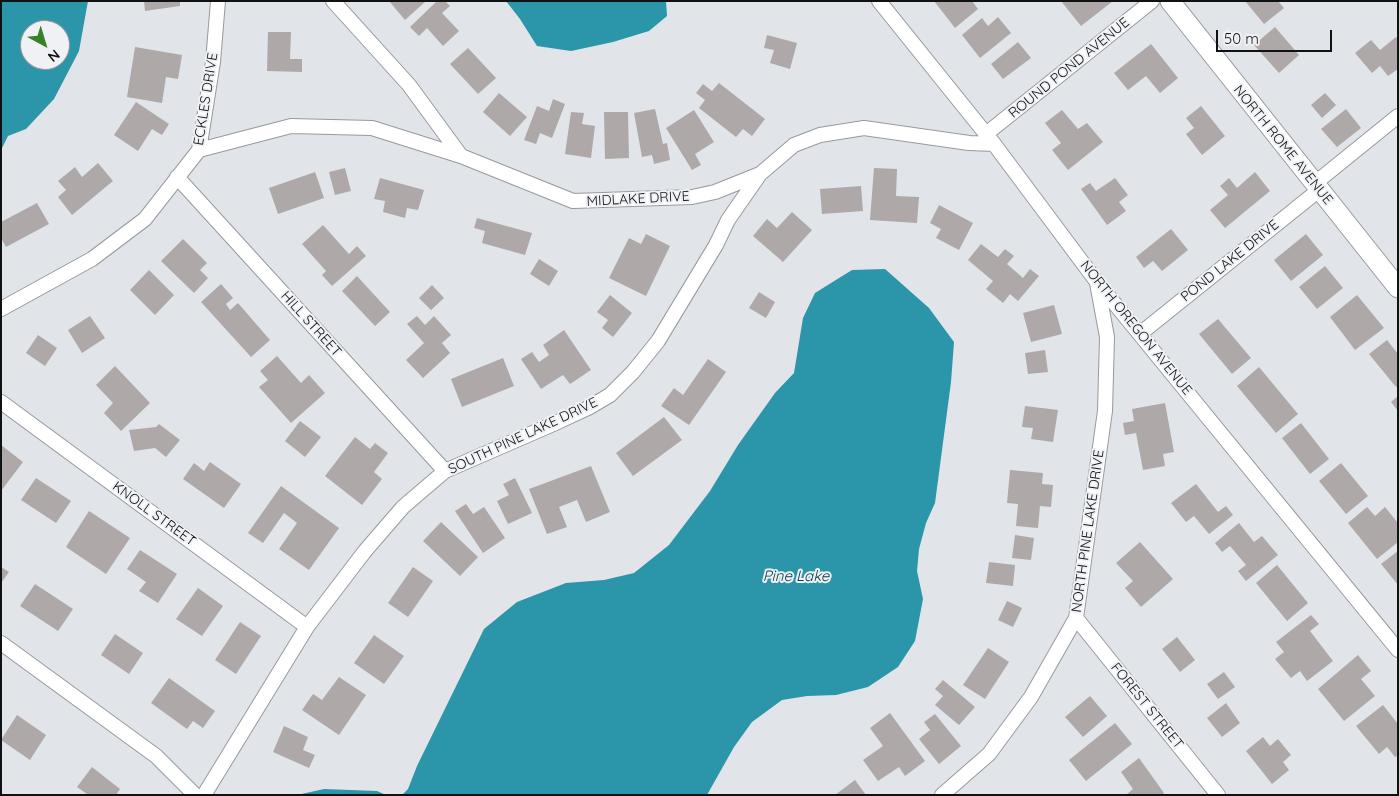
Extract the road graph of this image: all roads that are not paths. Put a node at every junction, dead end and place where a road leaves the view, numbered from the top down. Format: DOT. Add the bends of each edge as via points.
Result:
graph roads {
  1 [pos="218,1"];
  2 [pos="333,1"];
  3 [pos="879,1"];
  4 [pos="1152,1"];
  5 [pos="1170,1"];
  6 [pos="1398,116"];
  7 [pos="990,139"];
  8 [pos="199,150"];
  9 [pos="461,156"];
  10 [pos="760,174"];
  11 [pos="177,177"];
  12 [pos="1316,187"];
  13 [pos="1097,282"];
  14 [pos="1398,288"];
  15 [pos="1,309"];
  16 [pos="1140,333"];
  17 [pos="1,402"];
  18 [pos="445,471"];
  19 [pos="1076,618"];
  20 [pos="307,627"];
  21 [pos="1,643"];
  22 [pos="1398,650"];
  23 [pos="195,795"];
  24 [pos="204,795"];
  25 [pos="942,795"];
  26 [pos="1218,795"];
  1 -- 8 [label="street, ECKLES DRIVE" via="213,62"];
  2 -- 9 [label="street" via="409,85"];
  3 -- 7 [label="street, NORTH OREGON AVENUE"];
  4 -- 7 [label="street, ROUND POND AVENUE"];
  5 -- 12 [label="street, NORTH ROME AVENUE"];
  6 -- 12 [label="street, POND LAKE DRIVE"];
  7 -- 10 [label="street, SOUTH PINE LAKE DRIVE" via="970,143 864,128 820,135 794,145"];
  7 -- 13 [label="street, NORTH OREGON AVENUE"];
  8 -- 9 [label="street, MIDLAKE DRIVE" via="291,126 372,128"];
  8 -- 11 [label="street, ECKLES DRIVE"];
  9 -- 10 [label="street, MIDLAKE DRIVE" via="573,201 692,197 715,192"];
  10 -- 18 [label="street, SOUTH PINE LAKE DRIVE" via="728,220 658,341 610,395 588,408"];
  11 -- 15 [label="street, ECKLES DRIVE" via="145,219 130,231 92,259"];
  11 -- 18 [label="street, HILL STREET"];
  12 -- 14 [label="street, NORTH ROME AVENUE"];
  12 -- 16 [label="street, POND LAKE DRIVE"];
  13 -- 16 [label="street, NORTH OREGON AVENUE"];
  13 -- 19 [label="street, NORTH PINE LAKE DRIVE" via="1107,337 1105,412"];
  16 -- 22 [label="street, NORTH OREGON AVENUE"];
  17 -- 20 [label="street, KNOLL STREET"];
  18 -- 20 [label="street, SOUTH PINE LAKE DRIVE" via="403,507"];
  19 -- 25 [label="street, NORTH PINE LAKE DRIVE" via="1031,697 989,754"];
  19 -- 26 [label="street, FOREST STREET"];
  20 -- 24 [label="street, SOUTH PINE LAKE DRIVE"];
  21 -- 23 [label="street" via="156,756"];
}
